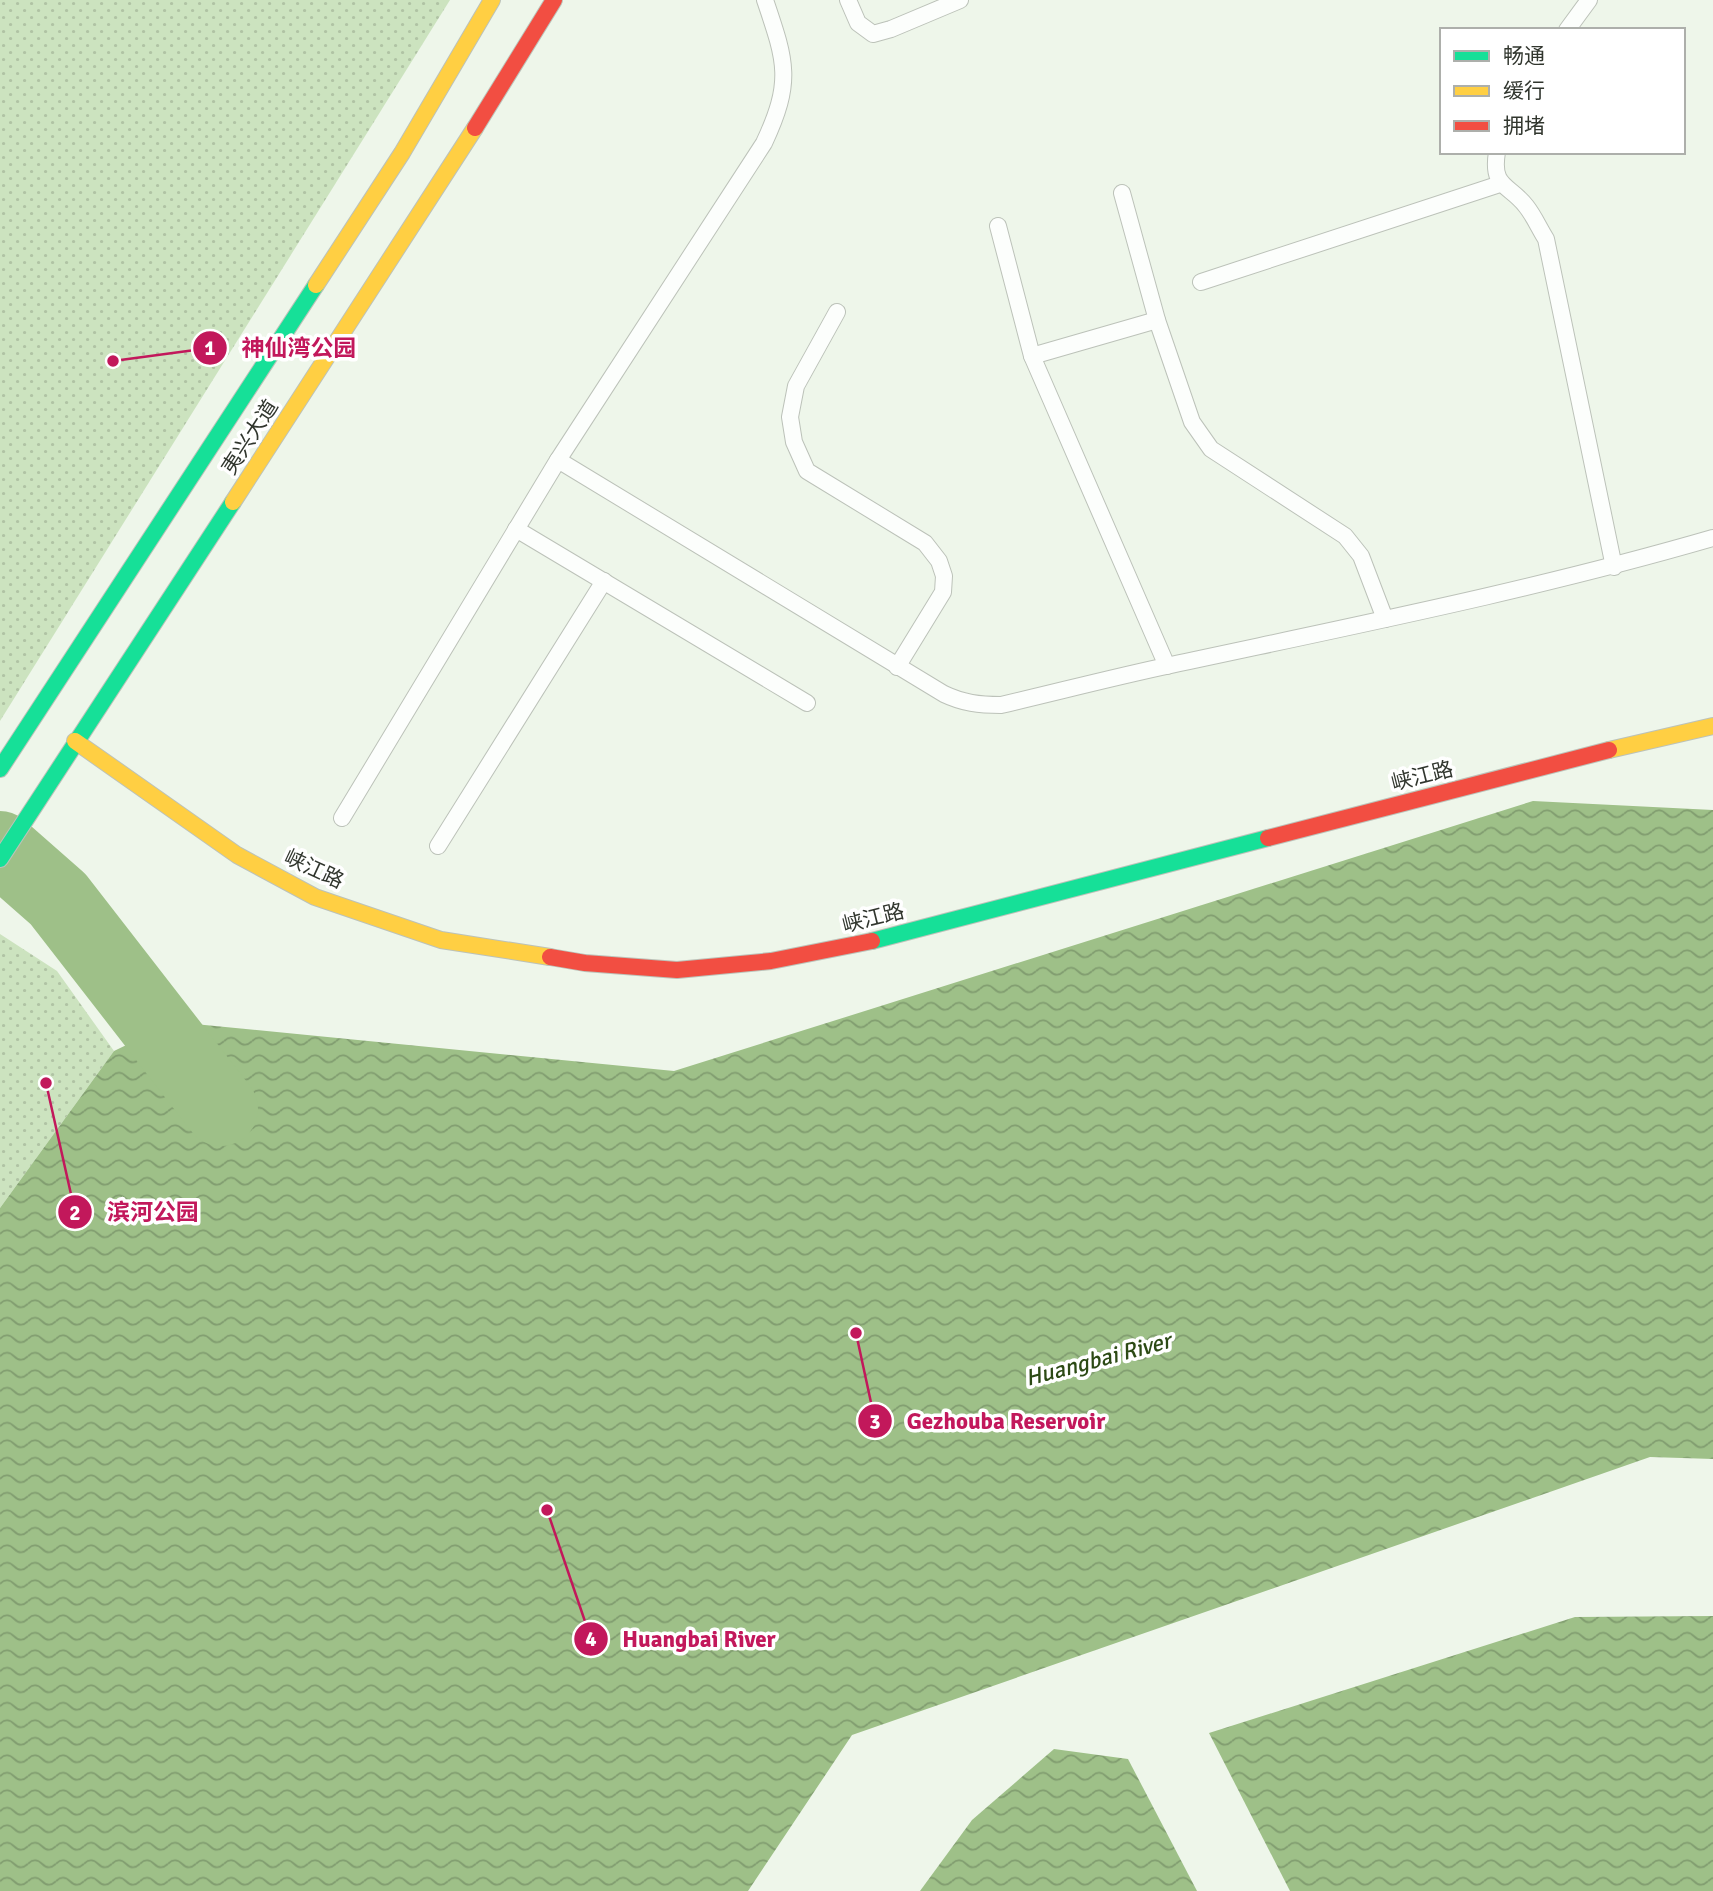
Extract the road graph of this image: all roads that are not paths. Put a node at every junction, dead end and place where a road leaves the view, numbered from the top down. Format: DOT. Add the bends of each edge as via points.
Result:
graph roads {
  1 [pos="492,0"];
  2 [pos="554,0"];
  3 [pos="765,0"];
  4 [pos="848,0"];
  5 [pos="960,0"];
  6 [pos="1589,0"];
  7 [pos="1568,28"];
  8 [pos="1497,154"];
  9 [pos="1500,184"];
  10 [pos="1122,193"];
  11 [pos="998,226"];
  12 [pos="1201,282"];
  13 [pos="837,312"];
  14 [pos="1157,320"];
  15 [pos="1032,356"];
  16 [pos="558,460"];
  17 [pos="516,529"];
  18 [pos="1713,538"];
  19 [pos="1614,567"];
  20 [pos="604,581"];
  21 [pos="1385,619"];
  22 [pos="1167,666"];
  23 [pos="897,667"];
  24 [pos="807,703"];
  25 [pos="1713,726"];
  26 [pos="75,741"];
  27 [pos="0,769"];
  28 [pos="342,818"];
  29 [pos="438,846"];
  30 [pos="0,859"];
  1 -- 27 [label="main road, 夷兴大道" via="402,153"];
  2 -- 26 [label="main road, 夷兴大道" via="445,178"];
  3 -- 16 [label="lane" via="782,50 785,76 775,120"];
  4 -- 5 [label="lane" via="858,23 873,34"];
  6 -- 7 [label="lane"];
  8 -- 9 [label="lane"];
  9 -- 12 [label="lane"];
  9 -- 19 [label="lane" via="1525,204 1546,239"];
  10 -- 14 [label="lane"];
  11 -- 15 [label="lane"];
  13 -- 23 [label="lane" via="796,386 790,417 794,442 807,471 925,543 939,561 943,592"];
  14 -- 15 [label="lane"];
  14 -- 21 [label="lane" via="1192,422 1210,449 1345,536 1361,556"];
  15 -- 22 [label="lane"];
  16 -- 17 [label="lane"];
  16 -- 23 [label="lane"];
  17 -- 20 [label="lane"];
  17 -- 28 [label="lane"];
  18 -- 19 [label="lane"];
  19 -- 21 [label="lane"];
  20 -- 24 [label="lane"];
  20 -- 29 [label="lane"];
  21 -- 22 [label="lane"];
  22 -- 23 [label="lane" via="1001,705 962,702"];
  25 -- 26 [label="main road, 峡江路" via="856,945 771,961 677,970 586,963 441,940 315,897 237,855"];
  26 -- 30 [label="main road, 夷兴大道"];
}
